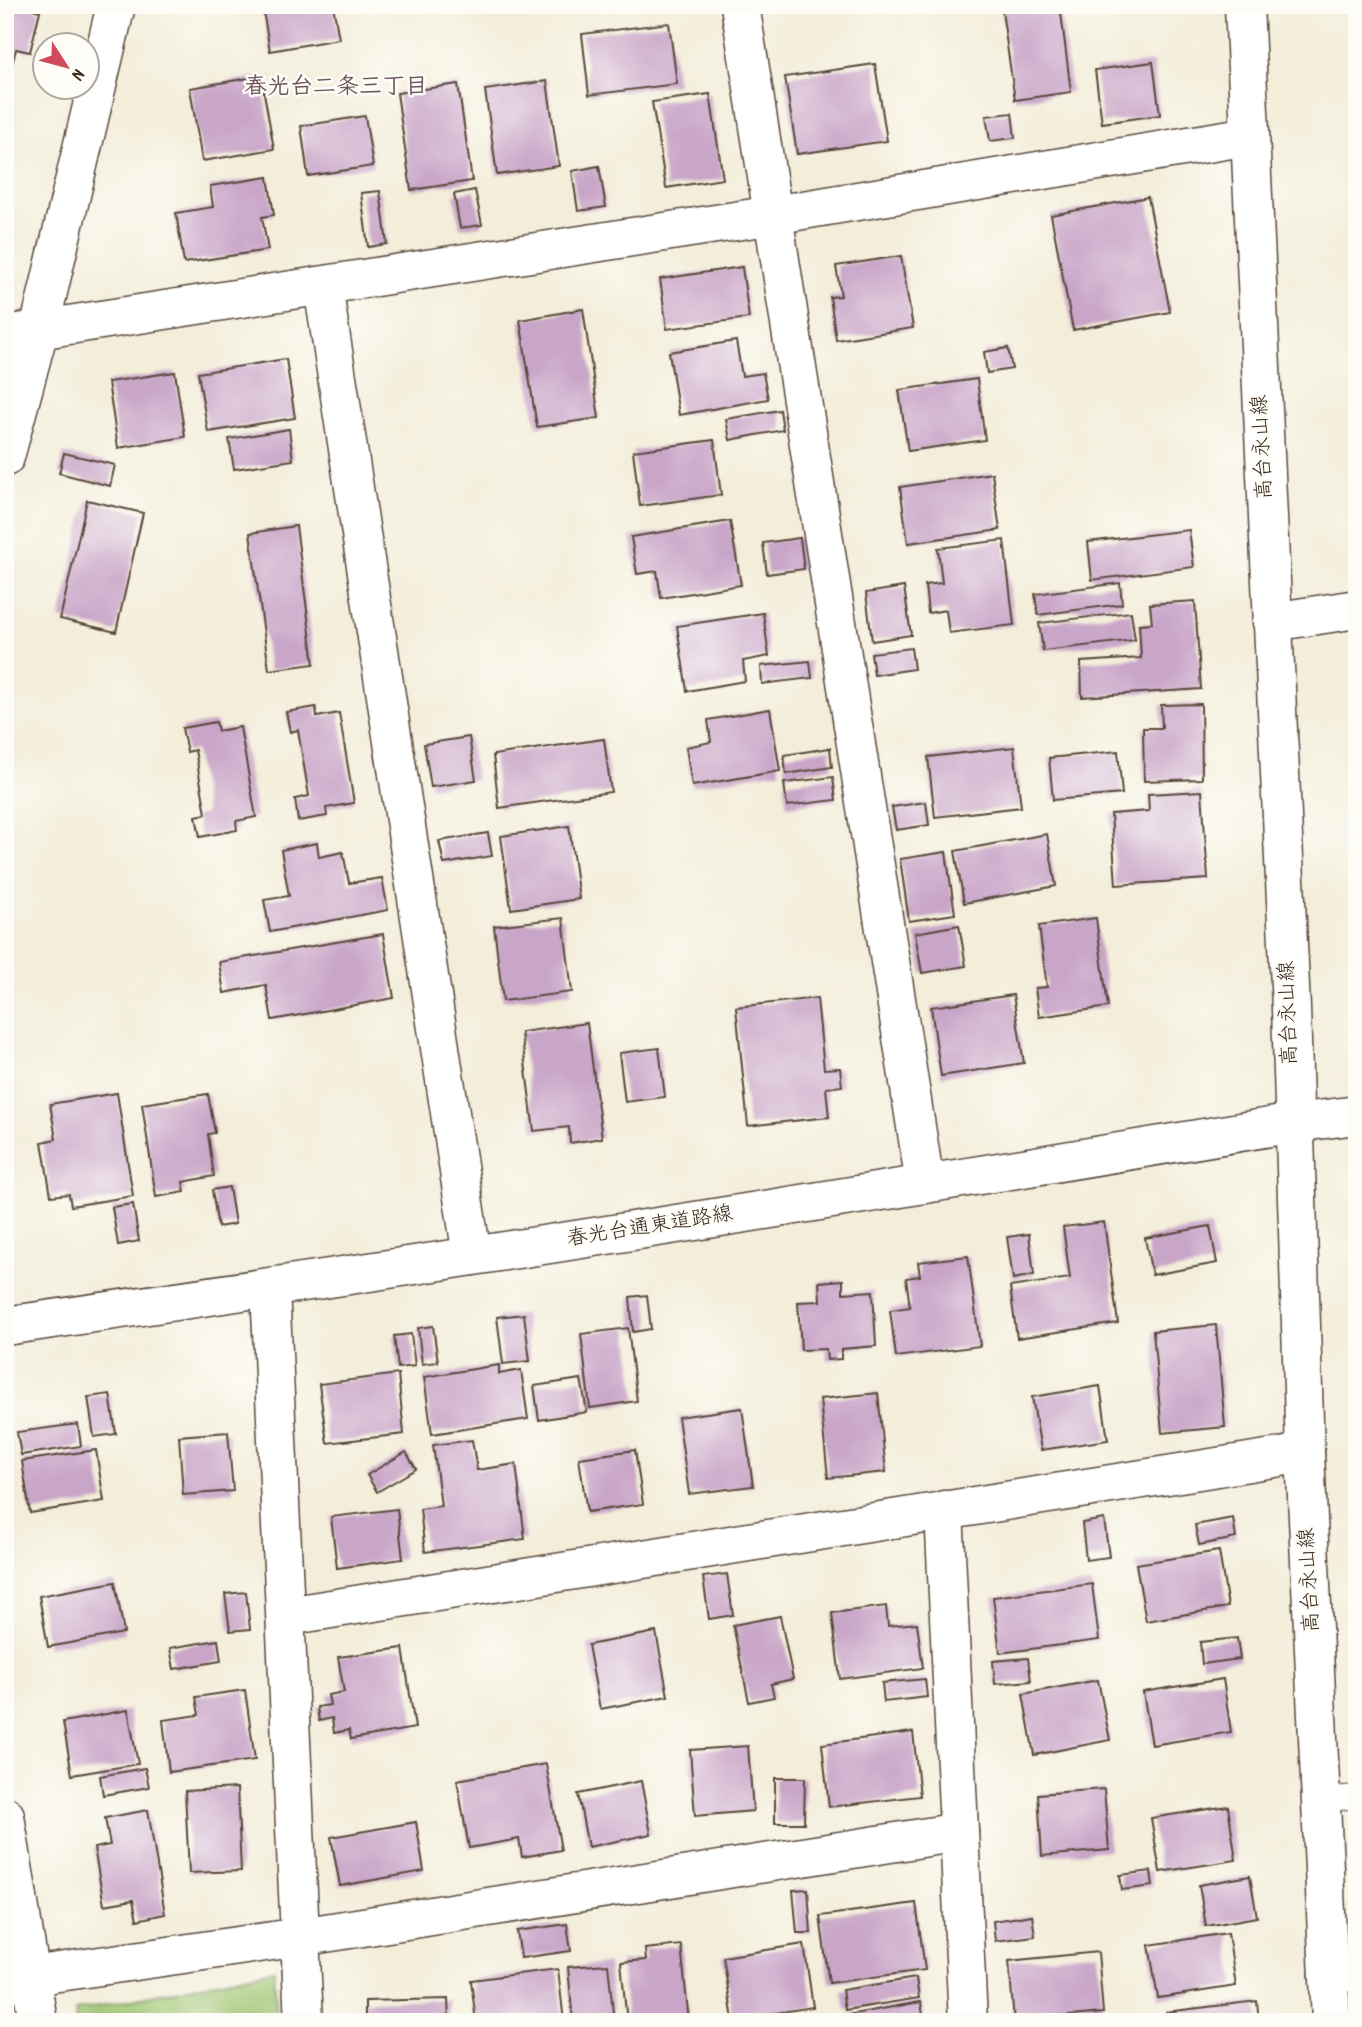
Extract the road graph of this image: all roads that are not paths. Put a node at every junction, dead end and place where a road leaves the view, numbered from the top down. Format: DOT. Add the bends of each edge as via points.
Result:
graph roads {
  1 [pos="116,5"];
  2 [pos="740,5"];
  3 [pos="1244,5"];
  4 [pos="1249,136"];
  5 [pos="773,215"];
  6 [pos="323,286"];
  7 [pos="22,333"];
  8 [pos="5,457"];
  9 [pos="1357,609"];
  10 [pos="1272,622"];
  11 [pos="1357,1115"];
  12 [pos="1294,1123"];
  13 [pos="925,1184"];
  14 [pos="472,1256"];
  15 [pos="270,1288"];
  16 [pos="5,1326"];
  17 [pos="1305,1452"];
  18 [pos="944,1510"];
  19 [pos="287,1616"];
  20 [pos="1339,1799"];
  21 [pos="5,1816"];
  22 [pos="959,1832"];
  23 [pos="300,1937"];
  24 [pos="1343,1973"];
  25 [pos="31,1976"];
  26 [pos="38,2022"];
  27 [pos="304,2022"];
  28 [pos="968,2022"];
  29 [pos="1331,2022"];
  1 -- 7 [label="street"];
  2 -- 5 [label="street"];
  3 -- 4 [label="street, 高台永山線"];
  4 -- 5 [label="street"];
  4 -- 10 [label="street, 高台永山線"];
  5 -- 6 [label="street"];
  5 -- 13 [label="street"];
  6 -- 7 [label="street"];
  6 -- 14 [label="street"];
  7 -- 8 [label="street"];
  9 -- 10 [label="street"];
  10 -- 12 [label="street, 高台永山線"];
  11 -- 12 [label="street, 春光台通東道路線"];
  12 -- 13 [label="street, 春光台通東道路線"];
  12 -- 17 [label="street, 高台永山線"];
  13 -- 14 [label="street, 春光台通東道路線"];
  14 -- 15 [label="street, 春光台通東道路線"];
  15 -- 16 [label="street, 春光台通東道路線"];
  15 -- 19 [label="street"];
  17 -- 18 [label="street"];
  17 -- 20 [label="street, 高台永山線"];
  18 -- 19 [label="street"];
  18 -- 22 [label="street"];
  19 -- 23 [label="street"];
  20 -- 24 [label="street, 高台永山線"];
  21 -- 25 [label="street"];
  22 -- 23 [label="street"];
  22 -- 28 [label="street"];
  23 -- 25 [label="street"];
  23 -- 27 [label="street"];
  24 -- 29 [label="street, 高台永山線"];
  25 -- 26 [label="street"];
}
